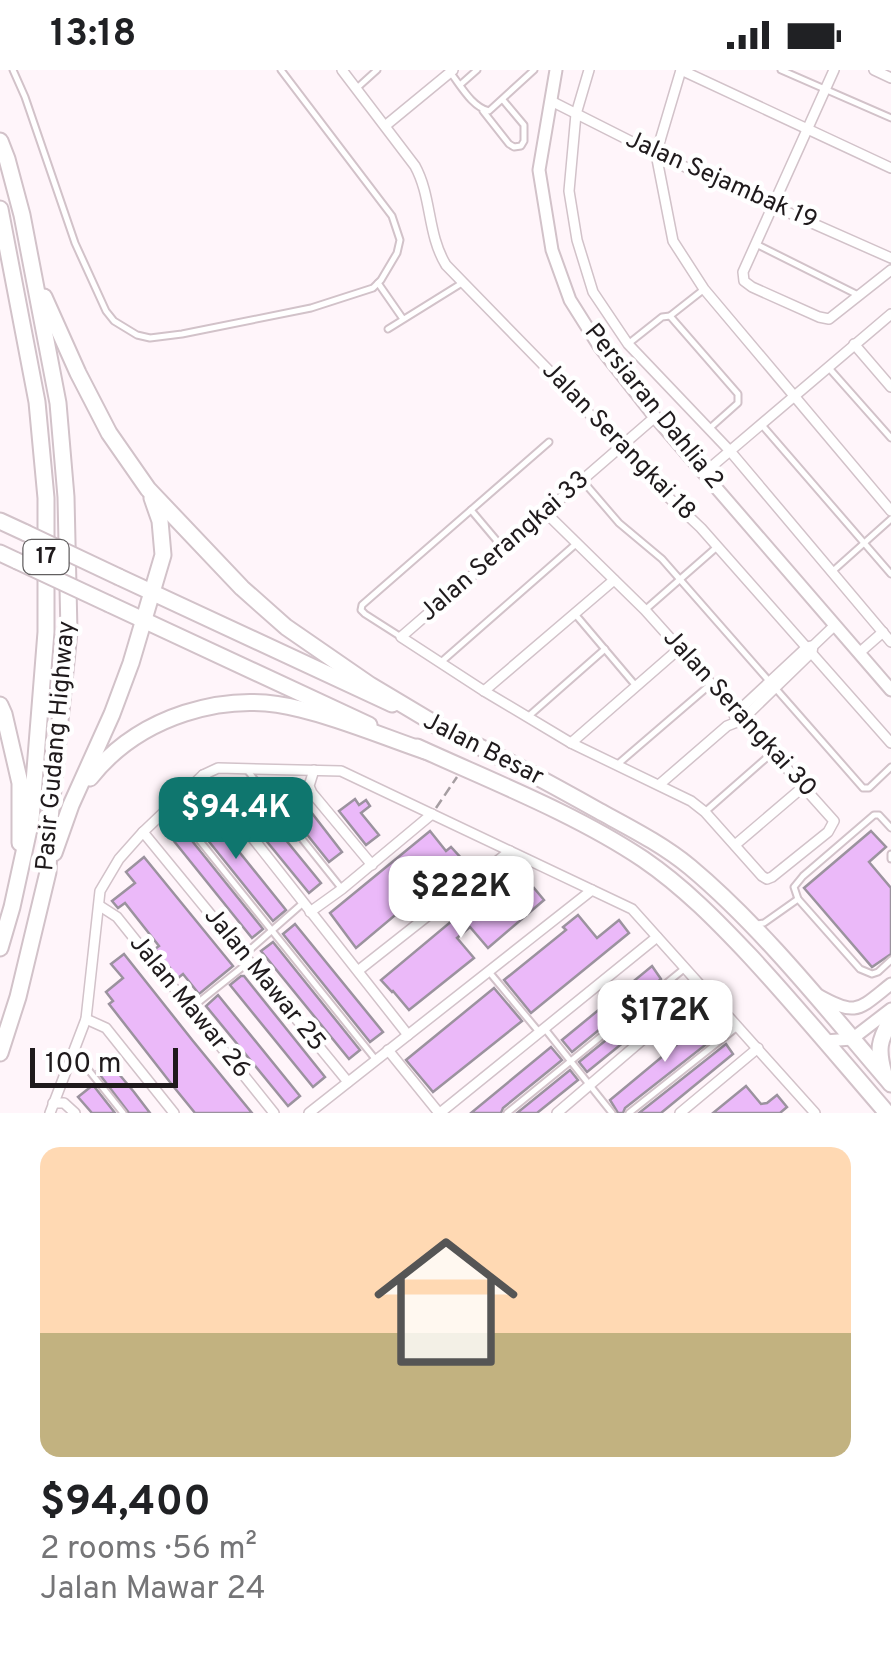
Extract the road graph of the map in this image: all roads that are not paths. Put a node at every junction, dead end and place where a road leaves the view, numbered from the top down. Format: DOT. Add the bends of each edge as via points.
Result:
graph roads {
  1 [pos="13,70"];
  2 [pos="280,70"];
  3 [pos="342,70"];
  4 [pos="378,70"];
  5 [pos="477,70"];
  6 [pos="534,70"];
  7 [pos="556,70"];
  8 [pos="589,70"];
  9 [pos="682,70"];
  10 [pos="781,70"];
  11 [pos="834,70"];
  12 [pos="874,70"];
  13 [pos="452,71"];
  14 [pos="891,78"];
  15 [pos="460,85"];
  16 [pos="356,88"];
  17 [pos="826,88"];
  18 [pos="503,100"];
  19 [pos="553,102"];
  20 [pos="483,110"];
  21 [pos="576,114"];
  22 [pos="891,118"];
  23 [pos="385,126"];
  24 [pos="807,130"];
  25 [pos="0,141"];
  26 [pos="656,154"];
  27 [pos="891,168"];
  28 [pos="774,205"];
  29 [pos="0,209"];
  30 [pos="756,244"];
  31 [pos="891,258"];
  32 [pos="891,270"];
  33 [pos="34,275"];
  34 [pos="463,282"];
  35 [pos="378,283"];
  36 [pos="704,289"];
  37 [pos="860,296"];
  38 [pos="891,314"];
  39 [pos="670,316"];
  40 [pos="404,319"];
  41 [pos="388,329"];
  42 [pos="628,344"];
  43 [pos="854,344"];
  44 [pos="828,367"];
  45 [pos="891,386"];
  46 [pos="793,396"];
  47 [pos="654,417"];
  48 [pos="762,424"];
  49 [pos="709,429"];
  50 [pos="891,438"];
  51 [pos="550,442"];
  52 [pos="620,447"];
  53 [pos="730,451"];
  54 [pos="704,473"];
  55 [pos="582,480"];
  56 [pos="148,490"];
  57 [pos="471,510"];
  58 [pos="891,511"];
  59 [pos="545,512"];
  60 [pos="891,519"];
  61 [pos="0,521"];
  62 [pos="577,543"];
  63 [pos="864,543"];
  64 [pos="718,546"];
  65 [pos="504,548"];
  66 [pos="0,553"];
  67 [pos="832,572"];
  68 [pos="891,574"];
  69 [pos="679,579"];
  70 [pos="614,580"];
  71 [pos="152,592"];
  72 [pos="645,610"];
  73 [pos="575,614"];
  74 [pos="143,620"];
  75 [pos="835,625"];
  76 [pos="883,632"];
  77 [pos="401,637"];
  78 [pos="891,642"];
  79 [pos="680,648"];
  80 [pos="811,648"];
  81 [pos="604,649"];
  82 [pos="859,653"];
  83 [pos="440,663"];
  84 [pos="710,684"];
  85 [pos="773,684"];
  86 [pos="636,686"];
  87 [pos="891,690"];
  88 [pos="484,692"];
  89 [pos="0,705"];
  90 [pos="738,716"];
  91 [pos="527,718"];
  92 [pos="442,728"];
  93 [pos="889,742"];
  94 [pos="571,743"];
  95 [pos="426,751"];
  96 [pos="772,754"];
  97 [pos="617,764"];
  98 [pos="891,767"];
  99 [pos="246,768"];
  100 [pos="314,770"];
  101 [pos="203,775"];
  102 [pos="660,784"];
  103 [pos="802,787"];
  104 [pos="71,805"];
  105 [pos="171,805"];
  106 [pos="705,812"];
  107 [pos="432,814"];
  108 [pos="891,827"];
  109 [pos="143,832"];
  110 [pos="735,846"];
  111 [pos="510,851"];
  112 [pos="372,865"];
  113 [pos="48,872"];
  114 [pos="342,889"];
  115 [pos="592,890"];
  116 [pos="798,899"];
  117 [pos="100,906"];
  118 [pos="12,907"];
  119 [pos="306,907"];
  120 [pos="741,916"];
  121 [pos="272,930"];
  122 [pos="657,937"];
  123 [pos="0,948"];
  124 [pos="246,958"];
  125 [pos="891,960"];
  126 [pos="685,968"];
  127 [pos="359,970"];
  128 [pos="488,971"];
  129 [pos="891,984"];
  130 [pos="703,988"];
  131 [pos="810,991"];
  132 [pos="190,1009"];
  133 [pos="891,1009"];
  134 [pos="86,1018"];
  135 [pos="891,1019"];
  136 [pos="738,1026"];
  137 [pos="542,1030"];
  138 [pos="408,1034"];
  139 [pos="852,1039"];
  140 [pos="825,1041"];
  141 [pos="758,1048"];
  142 [pos="73,1050"];
  143 [pos="388,1050"];
  144 [pos="0,1053"];
  145 [pos="376,1060"];
  146 [pos="570,1061"];
  147 [pos="888,1081"];
  148 [pos="348,1082"];
  149 [pos="589,1086"];
  150 [pos="52,1108"];
  151 [pos="75,1113"];
  152 [pos="123,1113"];
  153 [pos="174,1113"];
  154 [pos="274,1113"];
  155 [pos="309,1113"];
  156 [pos="440,1113"];
  157 [pos="506,1113"];
  158 [pos="558,1113"];
  159 [pos="612,1113"];
  160 [pos="629,1113"];
  161 [pos="680,1113"];
  162 [pos="815,1113"];
  163 [pos="888,1113"];
  1 -- 35 [label="lane" via="75,243 106,311 125,330 150,338 182,334 312,308"];
  2 -- 35 [label="lane" via="392,216 400,240"];
  3 -- 16 [label="street, Jalan Serangkai 18"];
  4 -- 16 [label="lane"];
  5 -- 15 [label="lane"];
  6 -- 18 [label="lane"];
  7 -- 19 [label="street, Persiaran Dahlia 2"];
  8 -- 21 [label="street"];
  9 -- 24 [label="street"];
  9 -- 26 [label="street"];
  10 -- 17 [label="lane"];
  11 -- 17 [label="street"];
  12 -- 14 [label="street"];
  13 -- 15 [label="lane"];
  13 -- 23 [label="street"];
  15 -- 20 [label="lane"];
  16 -- 23 [label="street, Jalan Serangkai 18"];
  17 -- 22 [label="lane"];
  17 -- 24 [label="street"];
  18 -- 20 [label="lane"];
  18 -- 20 [label="lane" via="524,125 520,146 509,144"];
  19 -- 21 [label="street, Jalan Sejambak 19"];
  19 -- 47 [label="street, Persiaran Dahlia 2" via="539,170 552,250 570,300 598,346"];
  21 -- 26 [label="street, Jalan Sejambak 19"];
  21 -- 42 [label="street" via="569,192 577,240 593,292"];
  23 -- 34 [label="street, Jalan Serangkai 18" via="422,180 438,252"];
  24 -- 27 [label="street"];
  24 -- 28 [label="street"];
  25 -- 33 [label="main road, Pasir Gudang Highway / 17"];
  26 -- 28 [label="street, Jalan Sejambak 19"];
  26 -- 36 [label="street" via="672,240"];
  28 -- 30 [label="street"];
  28 -- 31 [label="street, Jalan Sejambak 19"];
  29 -- 118 [label="main road, Pasir Gudang Highway / 17" via="37,402 46,498 46,632 31,820"];
  30 -- 37 [label="lane"];
  30 -- 37 [label="street" via="743,272 752,287 829,319"];
  32 -- 37 [label="street"];
  33 -- 56 [label="main road" via="109,433"];
  33 -- 113 [label="main road, Pasir Gudang Highway / 17" via="58,403 66,497 69,632"];
  34 -- 40 [label="lane"];
  34 -- 52 [label="street, Jalan Serangkai 18"];
  35 -- 40 [label="lane"];
  36 -- 39 [label="lane"];
  36 -- 46 [label="street"];
  38 -- 43 [label="street"];
  39 -- 42 [label="lane"];
  39 -- 49 [label="lane" via="738,394 738,403"];
  40 -- 41 [label="lane"];
  42 -- 49 [label="street"];
  43 -- 44 [label="street"];
  43 -- 45 [label="street"];
  44 -- 46 [label="street"];
  44 -- 50 [label="lane"];
  46 -- 48 [label="street"];
  46 -- 58 [label="street"];
  47 -- 52 [label="street, Jalan Serangkai 33"];
  47 -- 54 [label="street, Persiaran Dahlia 2"];
  48 -- 53 [label="street"];
  48 -- 63 [label="lane"];
  49 -- 53 [label="street"];
  51 -- 57 [label="lane"];
  52 -- 55 [label="street, Jalan Serangkai 33"];
  52 -- 64 [label="street, Jalan Serangkai 18"];
  53 -- 54 [label="street"];
  53 -- 67 [label="street"];
  54 -- 75 [label="street, Persiaran Dahlia 2"];
  55 -- 59 [label="street, Jalan Serangkai 33"];
  55 -- 69 [label="lane"];
  56 -- 71 [label="main road" via="164,543"];
  56 -- 92 [label="main road" via="286,627"];
  57 -- 65 [label="lane"];
  57 -- 77 [label="lane" via="362,605 365,614"];
  59 -- 62 [label="street, Jalan Serangkai 30"];
  59 -- 65 [label="street, Jalan Serangkai 33"];
  60 -- 63 [label="lane"];
  61 -- 71 [label="main road, Jalan Besar, bridge"];
  62 -- 70 [label="street, Jalan Serangkai 30"];
  62 -- 83 [label="lane"];
  63 -- 67 [label="lane"];
  63 -- 68 [label="lane"];
  64 -- 69 [label="lane"];
  64 -- 80 [label="street, Jalan Serangkai 18"];
  65 -- 77 [label="street, Jalan Serangkai 33"];
  66 -- 74 [label="main road, Jalan Besar, bridge"];
  67 -- 76 [label="street"];
  69 -- 72 [label="lane"];
  69 -- 85 [label="lane"];
  70 -- 72 [label="street, Jalan Serangkai 30"];
  70 -- 73 [label="street"];
  71 -- 74 [label="main road"];
  71 -- 92 [label="main road, Jalan Besar"];
  72 -- 79 [label="street, Jalan Serangkai 30"];
  73 -- 81 [label="lane"];
  73 -- 88 [label="street"];
  74 -- 95 [label="main road, Jalan Besar"];
  74 -- 104 [label="main road" via="112,714"];
  75 -- 80 [label="street"];
  75 -- 82 [label="street, Persiaran Dahlia 2"];
  76 -- 78 [label="street"];
  76 -- 82 [label="street"];
  77 -- 83 [label="street"];
  79 -- 84 [label="street, Jalan Serangkai 30"];
  79 -- 86 [label="street"];
  80 -- 85 [label="street"];
  80 -- 93 [label="street, Jalan Serangkai 18"];
  81 -- 86 [label="lane"];
  81 -- 91 [label="lane"];
  82 -- 87 [label="street, Persiaran Dahlia 2"];
  83 -- 88 [label="street"];
  84 -- 90 [label="street, Jalan Serangkai 30"];
  84 -- 97 [label="lane"];
  85 -- 90 [label="street"];
  85 -- 98 [label="lane" via="863,788"];
  86 -- 94 [label="street"];
  88 -- 91 [label="street"];
  89 -- 118 [label="main road" via="20,783"];
  90 -- 96 [label="street, Jalan Serangkai 30"];
  90 -- 102 [label="street"];
  91 -- 94 [label="street"];
  92 -- 120 [label="main road, Jalan Besar" via="654,842"];
  94 -- 97 [label="street"];
  95 -- 104 [label="main road" via="300,708 227,704 187,712 144,732 105,760"];
  95 -- 140 [label="main road, Jalan Besar" via="642,858 715,919"];
  96 -- 103 [label="street, Jalan Serangkai 30"];
  96 -- 106 [label="lane"];
  97 -- 102 [label="street"];
  99 -- 100 [label="street"];
  99 -- 101 [label="street"];
  99 -- 114 [label="lane"];
  100 -- 107 [label="street" via="342,771"];
  100 -- 112 [label="street" via="312,793"];
  101 -- 105 [label="street"];
  101 -- 119 [label="street"];
  102 -- 106 [label="street"];
  103 -- 110 [label="street"];
  103 -- 110 [label="street, Jalan Serangkai 30" via="834,822 828,832 767,879"];
  104 -- 113 [label="main road"];
  105 -- 109 [label="street"];
  105 -- 121 [label="lane"];
  106 -- 110 [label="street"];
  107 -- 111 [label="street"];
  107 -- 112 [label="street"];
  108 -- 116 [label="lane" via="874,815 797,881"];
  109 -- 117 [label="street" via="110,873"];
  109 -- 124 [label="street, Jalan Mawar 25"];
  111 -- 115 [label="street"];
  111 -- 127 [label="street"];
  112 -- 114 [label="street"];
  113 -- 144 [label="main road, Pasir Gudang Highway / 17"];
  114 -- 119 [label="street"];
  115 -- 122 [label="street" via="632,908"];
  115 -- 128 [label="street"];
  116 -- 120 [label="lane" via="764,923"];
  116 -- 125 [label="lane" via="860,970 872,974"];
  117 -- 132 [label="street, Jalan Mawar 26" via="118,918"];
  117 -- 134 [label="street"];
  118 -- 123 [label="main road, Pasir Gudang Highway / 17"];
  119 -- 121 [label="lane"];
  119 -- 127 [label="street"];
  120 -- 131 [label="main road, Jalan Besar"];
  121 -- 124 [label="lane"];
  121 -- 145 [label="lane"];
  122 -- 126 [label="street"];
  122 -- 137 [label="street"];
  124 -- 132 [label="lane"];
  124 -- 148 [label="street, Jalan Mawar 25"];
  126 -- 130 [label="street"];
  126 -- 146 [label="lane"];
  127 -- 138 [label="street"];
  128 -- 137 [label="lane"];
  128 -- 138 [label="street"];
  129 -- 131 [label="street" via="854,1009"];
  130 -- 136 [label="street"];
  130 -- 149 [label="street"];
  131 -- 139 [label="main road, Jalan Besar"];
  132 -- 154 [label="street, Jalan Mawar 26"];
  133 -- 139 [label="street"];
  134 -- 142 [label="street"];
  134 -- 153 [label="street" via="106,1028"];
  135 -- 147 [label="main road" via="878,1051"];
  136 -- 141 [label="street"];
  136 -- 160 [label="lane"];
  137 -- 146 [label="lane"];
  137 -- 156 [label="street"];
  138 -- 143 [label="street"];
  139 -- 140 [label="street"];
  139 -- 147 [label="main road, Jalan Besar"];
  140 -- 163 [label="main road, Jalan Besar"];
  141 -- 161 [label="street"];
  141 -- 162 [label="street"];
  142 -- 150 [label="street"];
  142 -- 152 [label="lane"];
  143 -- 145 [label="street"];
  143 -- 156 [label="street"];
  145 -- 148 [label="street"];
  146 -- 149 [label="lane"];
  146 -- 157 [label="lane"];
  148 -- 155 [label="street"];
  149 -- 158 [label="street"];
  149 -- 159 [label="lane"];
  150 -- 151 [label="street" via="64,1102"];
}
